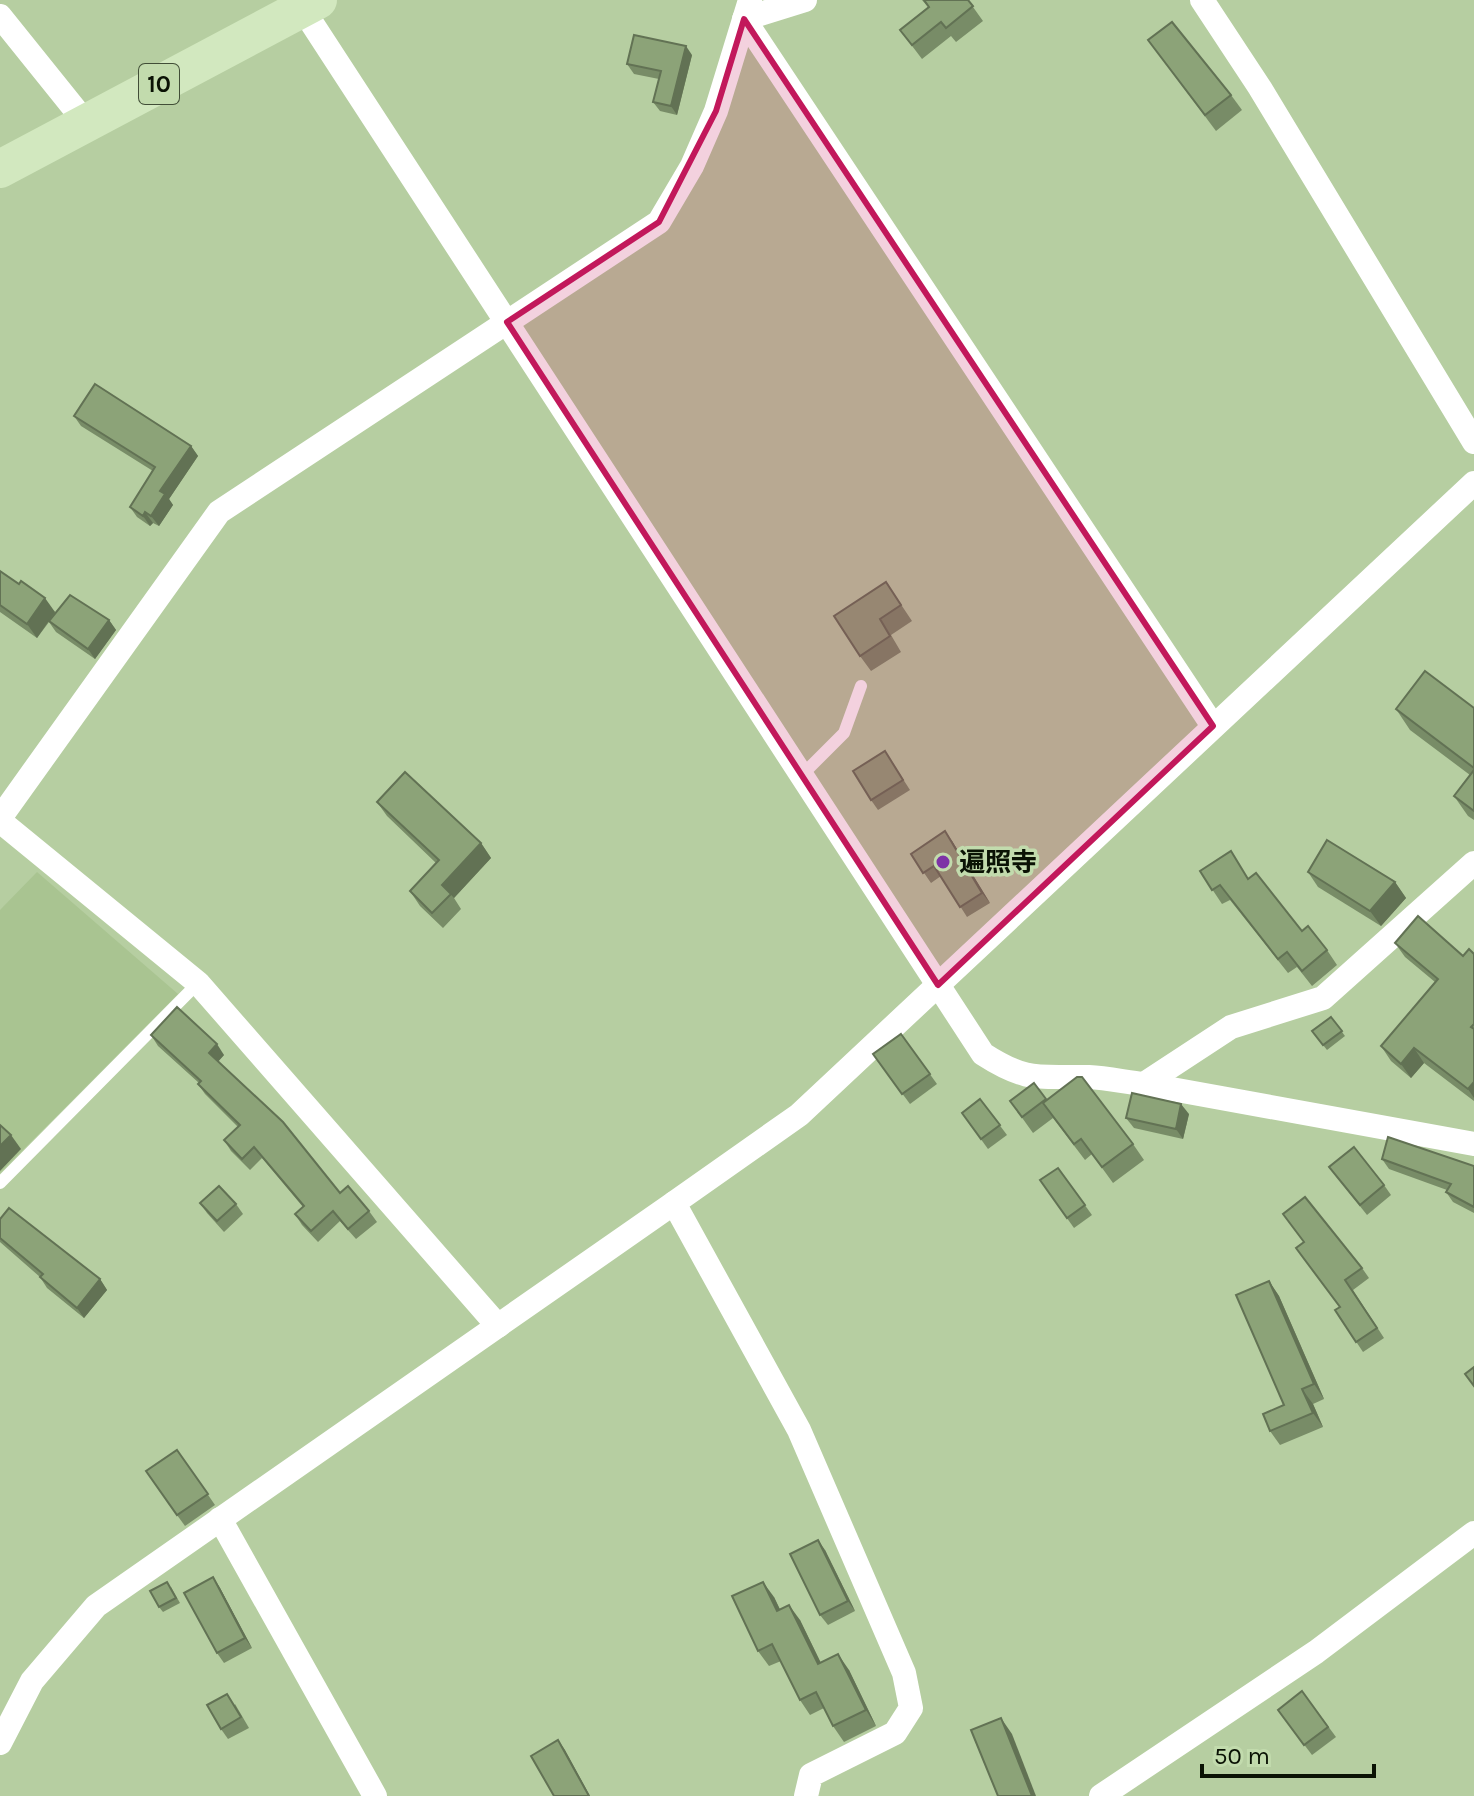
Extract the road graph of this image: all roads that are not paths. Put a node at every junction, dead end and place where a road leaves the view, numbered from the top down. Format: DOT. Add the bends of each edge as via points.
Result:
graph roads {
  1 [pos="805,0"];
  2 [pos="1202,0"];
  3 [pos="310,4"];
  4 [pos="747,10"];
  5 [pos="0,16"];
  6 [pos="86,123"];
  7 [pos="0,169"];
  8 [pos="507,322"];
  9 [pos="1474,442"];
  10 [pos="1474,483"];
  11 [pos="861,686"];
  12 [pos="1213,726"];
  13 [pos="802,775"];
  14 [pos="0,820"];
  15 [pos="1474,863"];
  16 [pos="198,983"];
  17 [pos="938,985"];
  18 [pos="1144,1084"];
  19 [pos="1474,1144"];
  20 [pos="0,1183"];
  21 [pos="674,1203"];
  22 [pos="498,1326"];
  23 [pos="220,1519"];
  24 [pos="1474,1533"];
  25 [pos="0,1743"];
  26 [pos="375,1796"];
  27 [pos="806,1796"];
  28 [pos="1101,1796"];
  1 -- 4 [label="street"];
  2 -- 9 [label="street"];
  3 -- 6 [label="main road, 10"];
  3 -- 8 [label="street"];
  4 -- 8 [label="street" via="716,111 659,222"];
  4 -- 12 [label="street"];
  5 -- 6 [label="street"];
  6 -- 7 [label="main road, 10"];
  8 -- 13 [label="street"];
  8 -- 14 [label="street" via="219,512"];
  10 -- 12 [label="street"];
  11 -- 13 [label="lane" via="844,733"];
  12 -- 17 [label="street"];
  13 -- 17 [label="street"];
  14 -- 16 [label="street"];
  15 -- 18 [label="street" via="1323,998 1231,1027"];
  16 -- 20 [label="lane"];
  16 -- 22 [label="street"];
  17 -- 18 [label="street" via="983,1054 1008,1070 1036,1079 1091,1077"];
  17 -- 21 [label="street" via="799,1115"];
  18 -- 19 [label="street"];
  21 -- 22 [label="street"];
  21 -- 27 [label="street" via="799,1430 904,1673 911,1708 895,1733 811,1775"];
  22 -- 23 [label="street"];
  23 -- 25 [label="street" via="96,1606 32,1681"];
  23 -- 26 [label="street"];
  24 -- 28 [label="street" via="1316,1652"];
}
